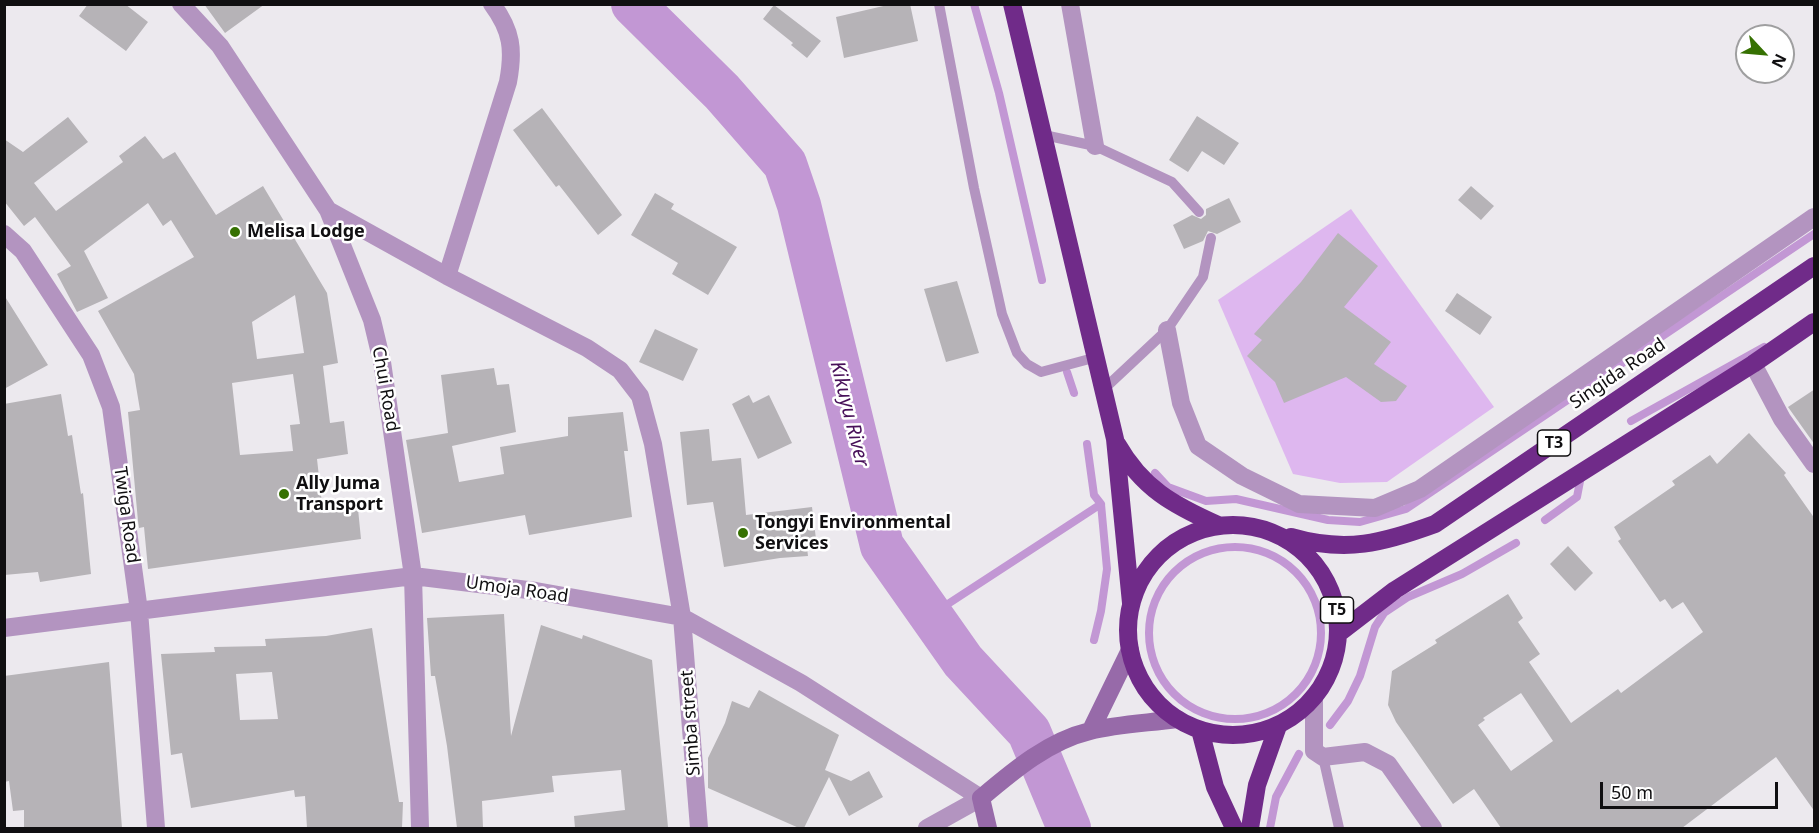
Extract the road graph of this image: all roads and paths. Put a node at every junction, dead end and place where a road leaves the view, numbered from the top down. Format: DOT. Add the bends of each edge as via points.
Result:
graph roads {
  1 [pos="181,4"];
  2 [pos="492,4"];
  3 [pos="939,4"];
  4 [pos="1012,4"];
  5 [pos="1070,4"];
  6 [pos="1044,135"];
  7 [pos="1095,146"];
  8 [pos="328,210"];
  9 [pos="1199,212"];
  10 [pos="1815,217"];
  11 [pos="4,234"];
  12 [pos="1211,238"];
  13 [pos="1815,266"];
  14 [pos="447,276"];
  15 [pos="1815,321"];
  16 [pos="1167,330"];
  17 [pos="1097,357"];
  18 [pos="1753,364"];
  19 [pos="1104,389"];
  20 [pos="1115,439"];
  21 [pos="1815,464"];
  22 [pos="1218,525"];
  23 [pos="1273,531"];
  24 [pos="413,576"];
  25 [pos="1131,604"];
  26 [pos="139,611"];
  27 [pos="682,617"];
  28 [pos="4,628"];
  29 [pos="1339,633"];
  30 [pos="1130,650"];
  31 [pos="1314,697"];
  32 [pos="1177,719"];
  33 [pos="1278,726"];
  34 [pos="1091,730"];
  35 [pos="1200,730"];
  36 [pos="1323,757"];
  37 [pos="981,798"];
  38 [pos="156,828"];
  39 [pos="420,828"];
  40 [pos="699,828"];
  41 [pos="927,828"];
  42 [pos="988,828"];
  43 [pos="1234,828"];
  44 [pos="1250,828"];
  45 [pos="1339,828"];
  46 [pos="1433,828"];
  1 -- 8 [label="street, Chui Road" via="220,46"];
  2 -- 14 [label="street" via="503,19 513,57"];
  3 -- 17 [label="lane" via="1002,314 1017,353 1041,372"];
  4 -- 6 [label="highway, T5"];
  5 -- 7 [label="street"];
  6 -- 7 [label="lane"];
  6 -- 17 [label="highway, T5"];
  7 -- 9 [label="lane" via="1172,182"];
  8 -- 14 [label="street, Simba street"];
  8 -- 24 [label="street, Chui Road" via="372,320 382,362"];
  10 -- 16 [label="street" via="1420,489 1375,508 1299,504 1242,476 1198,446 1181,403"];
  11 -- 26 [label="street, Twiga Road" via="23,251 91,355 111,406"];
  12 -- 16 [label="lane" via="1203,277"];
  13 -- 23 [label="highway, Singida Road / T3" via="1435,524 1394,539 1359,546 1315,544"];
  14 -- 27 [label="street, Simba street" via="587,348 620,370 640,396 653,444"];
  15 -- 18 [label="highway, T3"];
  16 -- 19 [label="lane"];
  17 -- 19 [label="highway, T5"];
  18 -- 21 [label="street" via="1782,419"];
  18 -- 29 [label="highway, T3" via="1395,590"];
  19 -- 20 [label="highway, T5"];
  20 -- 22 [label="highway, T5" via="1128,462 1152,488 1176,506"];
  20 -- 25 [label="highway, T5"];
  22 -- 23 [label="highway, T5"];
  22 -- 25 [label="highway, T5" via="1188,534 1162,552 1143,576"];
  23 -- 29 [label="highway, T5" via="1313,560 1328,582"];
  24 -- 26 [label="street, Umoja Road"];
  24 -- 27 [label="street, Umoja Road" via="536,591"];
  24 -- 39 [label="street, Chui Road"];
  25 -- 30 [label="highway, T5"];
  26 -- 28 [label="street, Umoja Road"];
  26 -- 38 [label="street, Twiga Road"];
  27 -- 37 [label="street, Umoja Road" via="811,690"];
  27 -- 40 [label="street, Simba street"];
  29 -- 31 [label="highway, T5" via="1336,655"];
  30 -- 32 [label="highway, T5" via="1138,677 1155,701"];
  30 -- 34 [label="main road"];
  31 -- 33 [label="highway, T5"];
  31 -- 36 [label="street" via="1314,751"];
  32 -- 34 [label="main road"];
  32 -- 35 [label="highway, T5"];
  33 -- 35 [label="highway, T5" via="1235,735"];
  33 -- 44 [label="highway" via="1257,785"];
  34 -- 37 [label="main road" via="1060,741 1009,774"];
  35 -- 43 [label="highway" via="1215,787"];
  36 -- 45 [label="lane"];
  36 -- 46 [label="street" via="1365,752 1388,764"];
  37 -- 41 [label="street"];
  37 -- 42 [label="main road"];
}
